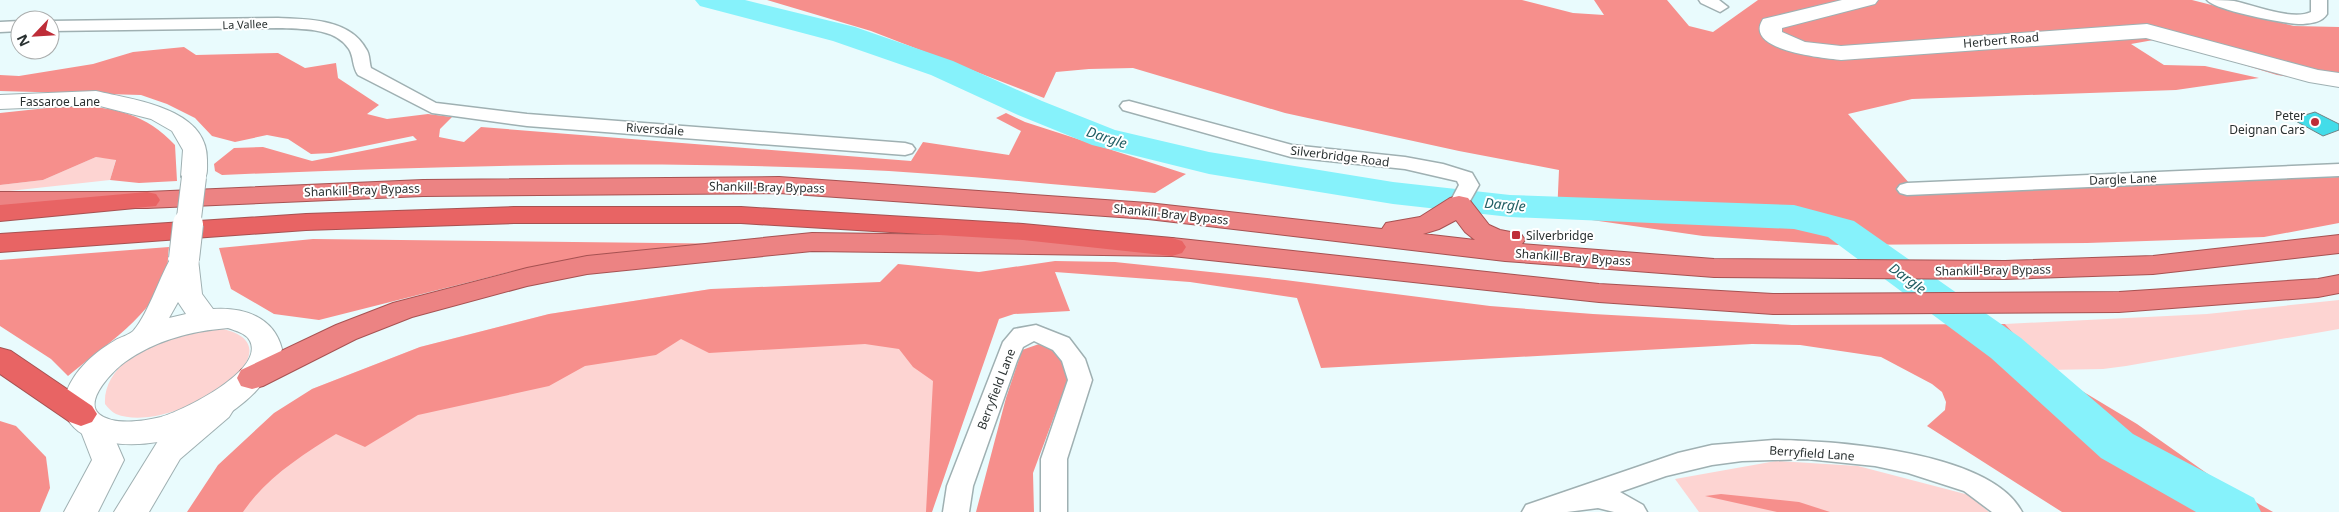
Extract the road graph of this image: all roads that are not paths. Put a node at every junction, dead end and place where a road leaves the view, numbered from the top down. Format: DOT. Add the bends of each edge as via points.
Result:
graph roads {
  1 [pos="1868,0"];
  2 [pos="2215,0"];
  3 [pos="2319,0"];
  4 [pos="60,26"];
  5 [pos="2339,80"];
  6 [pos="408,97"];
  7 [pos="0,102"];
  8 [pos="1129,106"];
  9 [pos="906,149"];
  10 [pos="2339,170"];
  11 [pos="1907,189"];
  12 [pos="1463,198"];
  13 [pos="0,200"];
  14 [pos="147,200"];
  15 [pos="1015,200"];
  16 [pos="0,213"];
  17 [pos="0,243"];
  18 [pos="2339,244"];
  19 [pos="1172,247"];
  20 [pos="184,259"];
  21 [pos="1805,269"];
  22 [pos="2339,284"];
  23 [pos="206,319"];
  24 [pos="144,338"];
  25 [pos="0,359"];
  26 [pos="243,386"];
  27 [pos="88,421"];
  28 [pos="1579,497"];
  29 [pos="81,512"];
  30 [pos="131,512"];
  31 [pos="956,512"];
  32 [pos="1054,512"];
  33 [pos="1535,512"];
  34 [pos="1634,512"];
  35 [pos="2009,512"];
  1 -- 5 [label="main road, Herbert Road" via="1771,24 1771,35 1800,48 1840,53 2014,38 2147,31 2316,77"];
  2 -- 3 [label="street" via="2288,18 2311,20 2319,14"];
  4 -- 6 [label="street, La Vallee" via="278,23 313,26 346,38 358,50 364,71"];
  6 -- 9 [label="street, Riversdale" via="432,108 527,120"];
  7 -- 20 [label="main road, Fassaroe Lane, bridge" via="96,98 159,114 181,126 195,150"];
  8 -- 12 [label="street, Silverbridge Road" via="1291,151 1443,170 1465,177 1469,185"];
  10 -- 11 [label="street, Dargle Lane"];
  12 -- 15 [label="highway" via="1436,221 1410,229 1074,195 1052,194"];
  12 -- 21 [label="highway" via="1472,225 1496,239 1762,258"];
  13 -- 14 [label="highway"];
  14 -- 15 [label="highway, Shankill-Bray Bypass" via="423,188 779,185"];
  14 -- 16 [label="highway, Shankill-Bray Bypass"];
  15 -- 21 [label="highway, Shankill-Bray Bypass" via="1148,211 1504,252 1714,268"];
  17 -- 19 [label="highway" via="306,222 514,215 731,215 1022,232"];
  18 -- 21 [label="highway, Shankill-Bray Bypass" via="2153,265 1936,271"];
  19 -- 22 [label="highway" via="1599,293 1773,304 2118,302"];
  19 -- 26 [label="highway" via="812,242 587,265 527,277 403,310 346,332"];
  20 -- 23 [label="main road" via="188,295"];
  20 -- 24 [label="main road"];
  23 -- 24 [label="main road"];
  23 -- 26 [label="main road" via="230,318 249,323 262,332 267,344 264,360"];
  24 -- 27 [label="main road" via="120,351 87,384 80,400"];
  25 -- 27 [label="highway"];
  26 -- 27 [label="main road" via="208,411 154,430 118,434"];
  26 -- 30 [label="main road" via="169,450"];
  27 -- 29 [label="main road" via="108,460"];
  28 -- 33 [label="street, Berryfield Lane"];
  28 -- 34 [label="street, Berryfield Lane" via="1612,499"];
  28 -- 35 [label="street, Berryfield Lane" via="1655,470 1712,455 1773,449 1832,452 1907,463 1968,481"];
  31 -- 32 [label="street, Berryfield Lane" via="960,486 1005,361 1014,342 1022,335 1036,333 1061,344 1073,359 1080,380 1054,459"];
}
